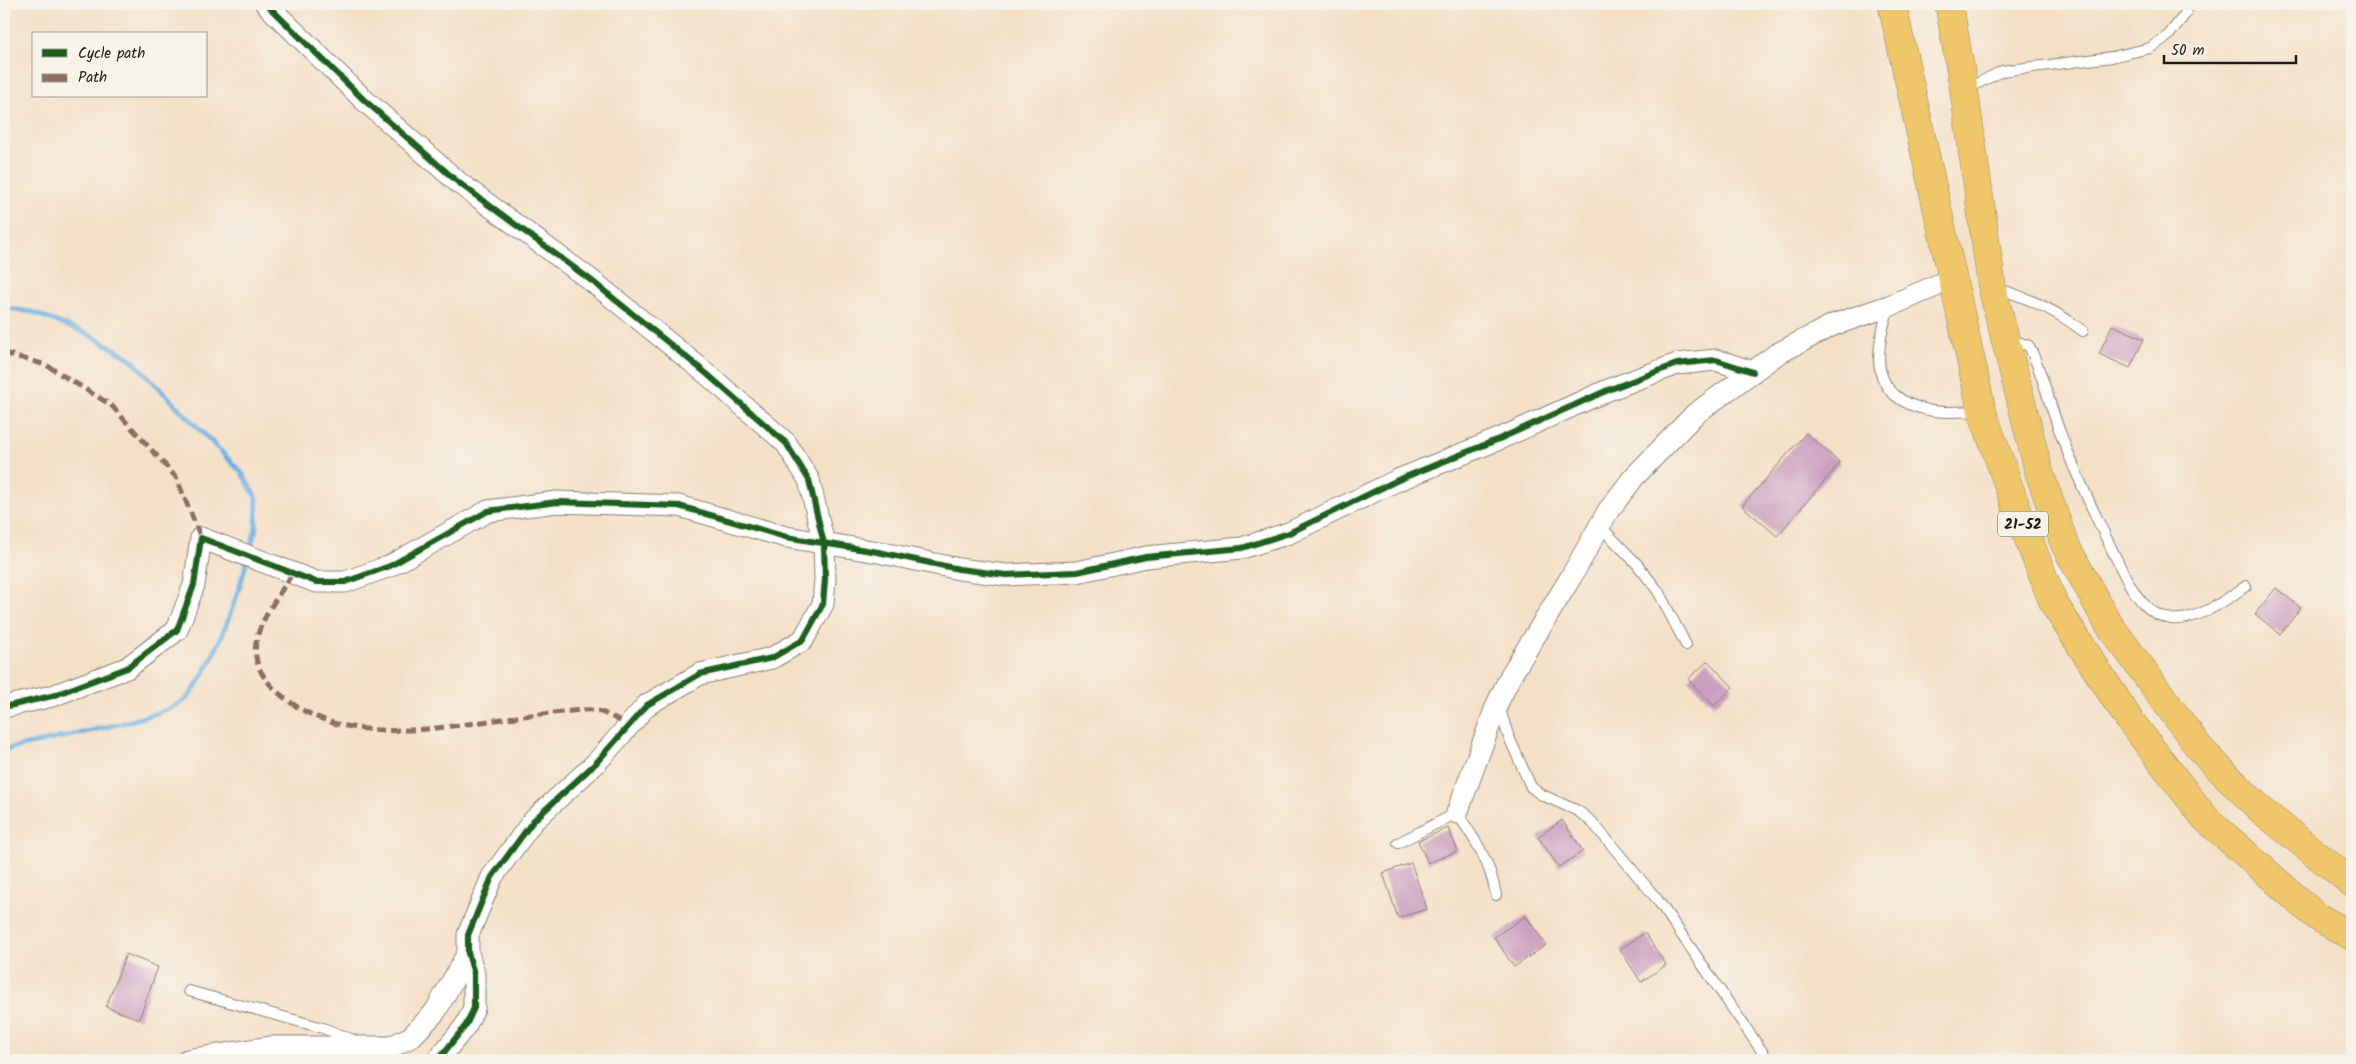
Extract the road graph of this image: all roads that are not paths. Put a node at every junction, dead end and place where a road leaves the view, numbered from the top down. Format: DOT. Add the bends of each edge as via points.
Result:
graph roads {
  1 [pos="266,4"];
  2 [pos="1892,4"];
  3 [pos="1949,4"];
  4 [pos="2186,13"];
  5 [pos="1964,90"];
  6 [pos="1952,279"];
  7 [pos="1992,287"];
  8 [pos="1889,306"];
  9 [pos="2083,330"];
  10 [pos="2006,343"];
  11 [pos="1752,372"];
  12 [pos="1982,411"];
  13 [pos="1600,526"];
  14 [pos="824,544"];
  15 [pos="2246,586"];
  16 [pos="1686,645"];
  17 [pos="1498,702"];
  18 [pos="4,707"];
  19 [pos="1457,813"];
  20 [pos="1398,843"];
  21 [pos="2352,883"];
  22 [pos="1496,895"];
  23 [pos="2352,936"];
  24 [pos="468,953"];
  25 [pos="189,991"];
  26 [pos="370,1047"];
  27 [pos="187,1060"];
  28 [pos="438,1060"];
  29 [pos="1768,1060"];
  1 -- 14 [label="street" via="363,99 459,183 592,281 786,443 809,480"];
  2 -- 6 [label="highway, 21-52"];
  3 -- 5 [label="highway, 21-52"];
  4 -- 5 [label="lane" via="2168,36 2150,48 2112,57 2002,71"];
  5 -- 7 [label="highway, 21-52"];
  6 -- 8 [label="street"];
  6 -- 12 [label="highway, 21-52"];
  7 -- 9 [label="lane" via="2062,314"];
  7 -- 10 [label="highway, 21-52"];
  8 -- 11 [label="street" via="1833,325 1777,354"];
  8 -- 12 [label="lane" via="1880,333 1877,358 1885,385 1904,402 1929,411"];
  10 -- 15 [label="lane" via="2018,342 2029,346 2088,502 2126,578 2142,602 2156,615 2171,619 2191,617 2227,600"];
  10 -- 21 [label="highway, 21-52" via="2039,472 2065,545 2108,623 2201,750 2261,810"];
  11 -- 13 [label="street" via="1696,414 1634,477"];
  11 -- 14 [label="street" via="1716,360 1677,364 1398,480 1290,533 1242,548 1146,557 1077,572 1006,575"];
  12 -- 23 [label="highway, 21-52" via="2054,604 2128,718 2205,818 2316,916"];
  13 -- 16 [label="lane" via="1658,591"];
  13 -- 17 [label="street" via="1510,675"];
  14 -- 18 [label="street" via="786,537 678,506 557,502 488,511 390,566 345,582 316,582 201,538 194,585 177,630 127,668 52,696"];
  14 -- 24 [label="street" via="823,604 804,640 772,658 700,674 647,705 596,763 533,822 492,877 468,935"];
  17 -- 19 [label="street"];
  17 -- 29 [label="lane" via="1508,735 1531,787 1578,811 1592,822 1657,899"];
  19 -- 20 [label="lane"];
  19 -- 22 [label="lane" via="1483,852 1492,873"];
  24 -- 26 [label="street" via="434,1012 411,1037 391,1047"];
  24 -- 28 [label="street" via="474,974 474,1008 466,1025"];
  25 -- 26 [label="lane" via="323,1028"];
  26 -- 27 [label="street" via="270,1047"];
}
